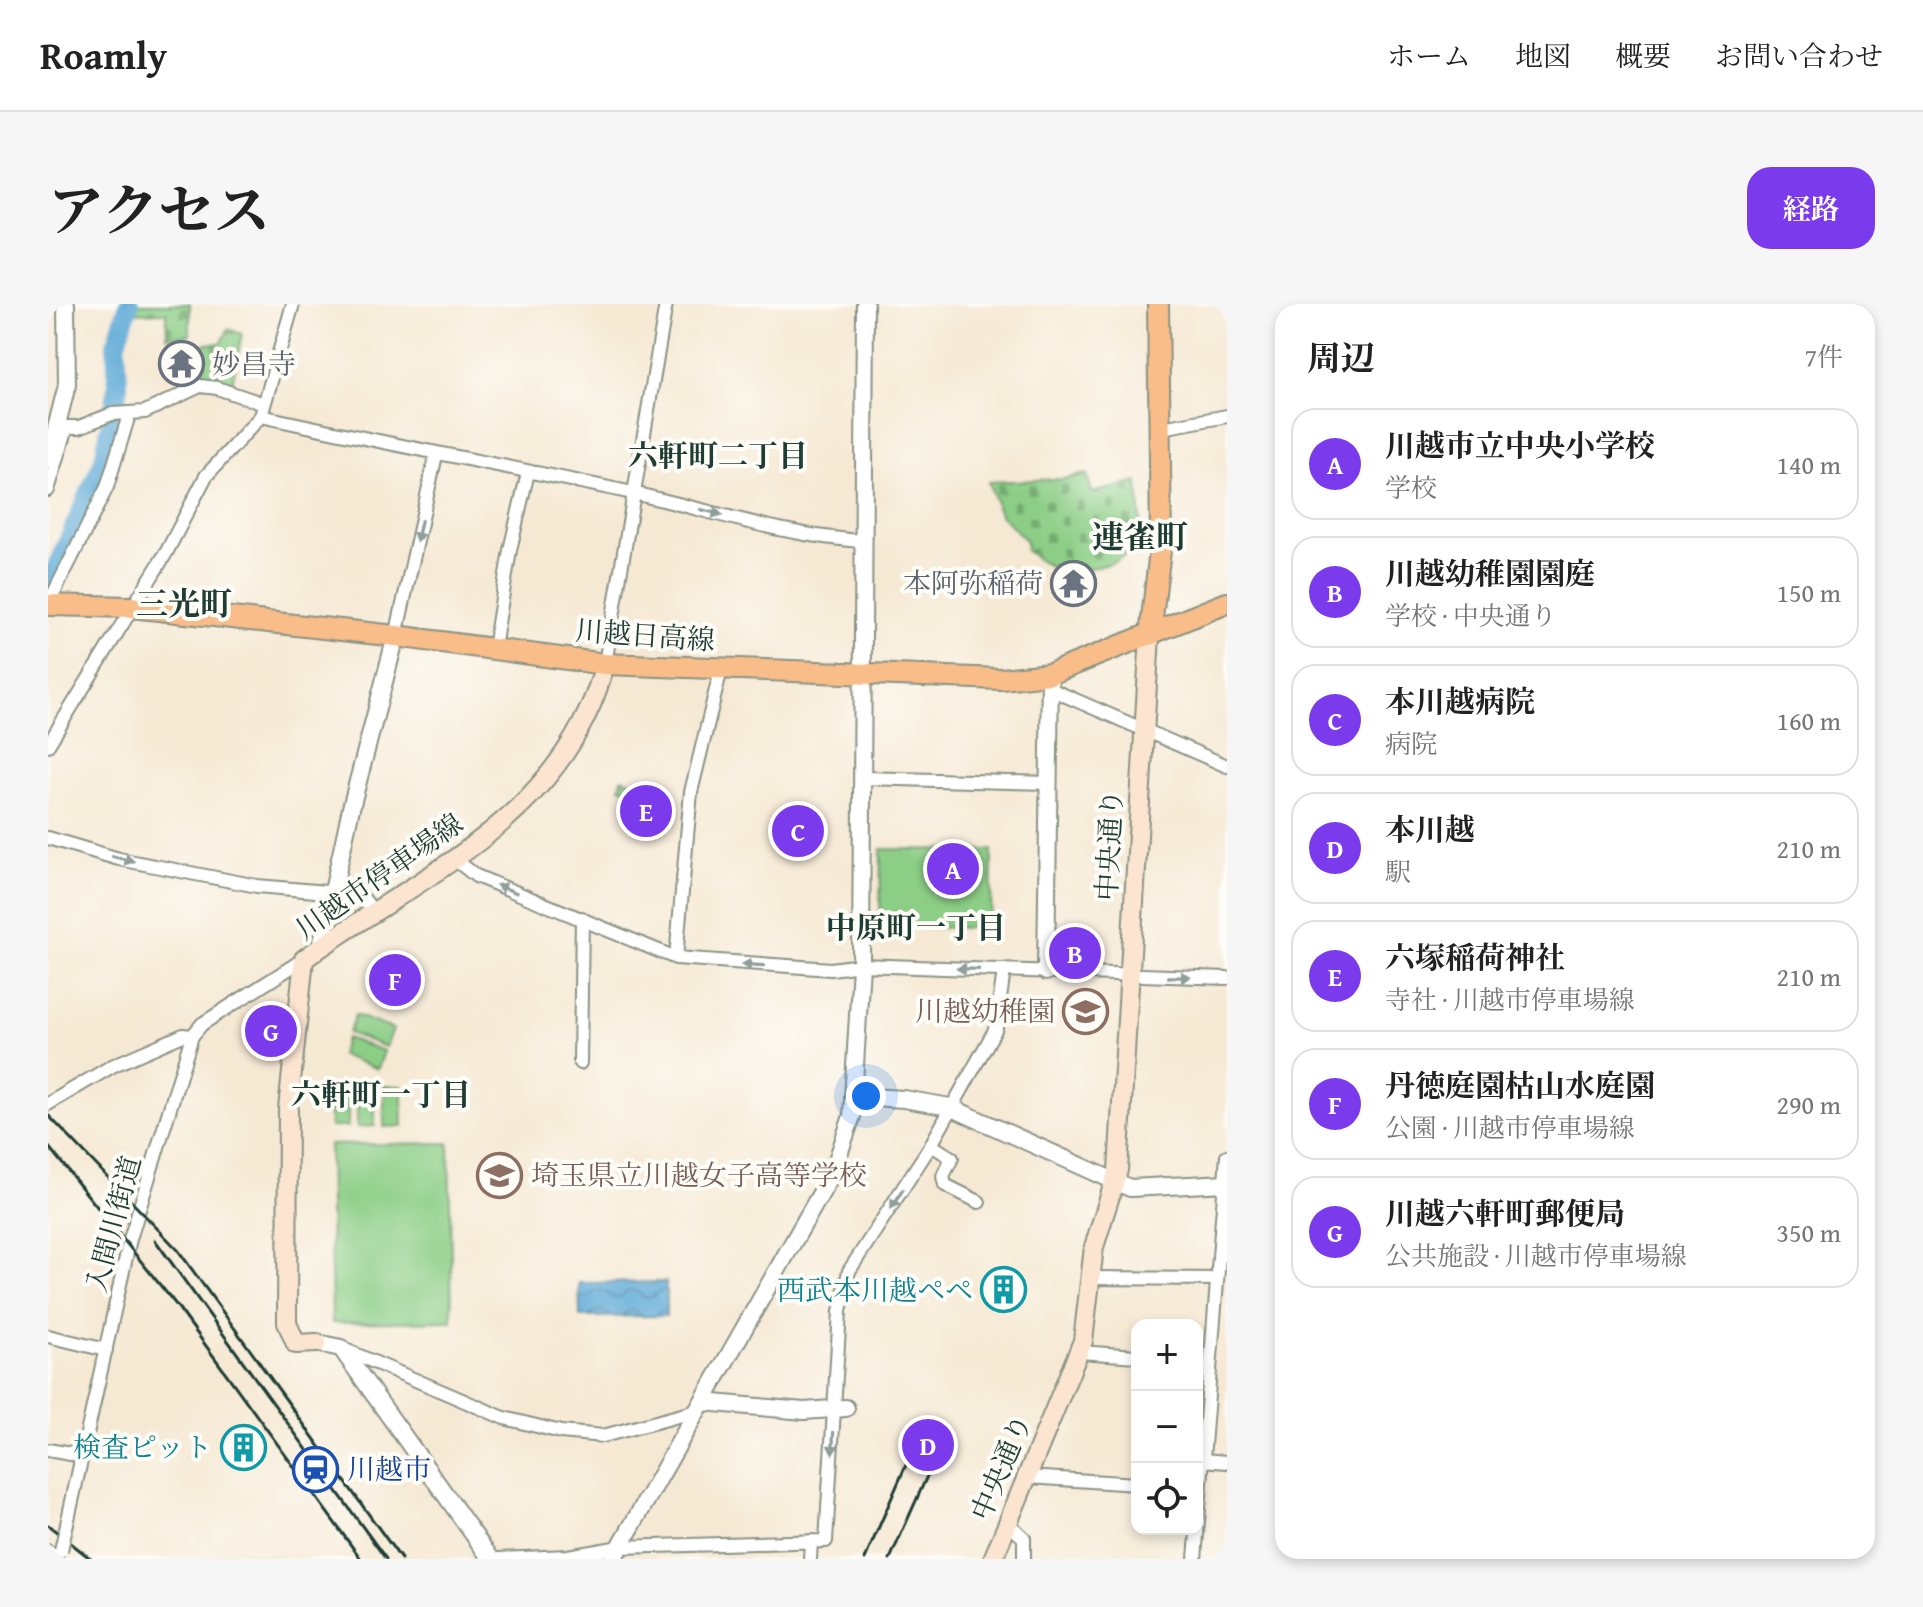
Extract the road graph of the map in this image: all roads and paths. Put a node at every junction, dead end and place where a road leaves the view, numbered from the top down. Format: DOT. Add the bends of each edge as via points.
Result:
graph roads {
  1 [pos="66,304"];
  2 [pos="293,304"];
  3 [pos="666,304"];
  4 [pos="865,304"];
  5 [pos="1158,304"];
  6 [pos="263,410"];
  7 [pos="122,415"];
  8 [pos="1227,416"];
  9 [pos="63,427"];
  10 [pos="1162,428"];
  11 [pos="436,455"];
  12 [pos="48,460"];
  13 [pos="528,472"];
  14 [pos="48,490"];
  15 [pos="635,494"];
  16 [pos="864,541"];
  17 [pos="1227,603"];
  18 [pos="54,605"];
  19 [pos="131,607"];
  20 [pos="1150,635"];
  21 [pos="396,636"];
  22 [pos="494,648"];
  23 [pos="605,664"];
  24 [pos="721,669"];
  25 [pos="863,674"];
  26 [pos="1050,682"];
  27 [pos="1144,729"];
  28 [pos="48,745"];
  29 [pos="1227,766"];
  30 [pos="862,778"];
  31 [pos="1049,783"];
  32 [pos="48,838"];
  33 [pos="453,858"];
  34 [pos="333,893"];
  35 [pos="373,911"];
  36 [pos="582,918"];
  37 [pos="321,947"];
  38 [pos="676,958"];
  39 [pos="304,959"];
  40 [pos="861,965"];
  41 [pos="1004,970"];
  42 [pos="1046,972"];
  43 [pos="1130,976"];
  44 [pos="1227,978"];
  45 [pos="192,1036"];
  46 [pos="580,1063"];
  47 [pos="853,1096"];
  48 [pos="48,1104"];
  49 [pos="950,1107"];
  50 [pos="931,1145"];
  51 [pos="1227,1156"];
  52 [pos="920,1162"];
  53 [pos="943,1176"];
  54 [pos="1115,1183"];
  55 [pos="1226,1184"];
  56 [pos="979,1202"];
  57 [pos="1090,1278"];
  58 [pos="1217,1279"];
  59 [pos="48,1336"];
  60 [pos="317,1343"];
  61 [pos="341,1348"];
  62 [pos="106,1350"];
  63 [pos="1079,1352"];
  64 [pos="1131,1356"];
  65 [pos="1203,1359"];
  66 [pos="1212,1359"];
  67 [pos="700,1407"];
  68 [pos="840,1409"];
  69 [pos="48,1450"];
  70 [pos="1203,1450"];
  71 [pos="82,1456"];
  72 [pos="1203,1460"];
  73 [pos="1227,1462"];
  74 [pos="1028,1477"];
  75 [pos="1131,1484"];
  76 [pos="1008,1523"];
  77 [pos="1196,1535"];
  78 [pos="811,1541"];
  79 [pos="665,1552"];
  80 [pos="617,1553"];
  81 [pos="56,1555"];
  82 [pos="491,1559"];
  83 [pos="499,1559"];
  84 [pos="810,1559"];
  85 [pos="993,1559"];
  86 [pos="1024,1559"];
  87 [pos="1195,1559"];
  1 -- 9 [label="street"];
  2 -- 6 [label="street"];
  3 -- 15 [label="street"];
  4 -- 16 [label="street"];
  5 -- 10 [label="main road, 中央通り"];
  6 -- 7 [label="street" via="217,388 200,386 145,412"];
  6 -- 11 [label="street"];
  6 -- 19 [label="street" via="206,476"];
  7 -- 9 [label="street"];
  7 -- 18 [label="street" via="107,487"];
  8 -- 10 [label="street"];
  9 -- 12 [label="street"];
  9 -- 14 [label="street"];
  10 -- 20 [label="main road, 中央通り" via="1160,559"];
  11 -- 13 [label="street"];
  11 -- 21 [label="street, one-way"];
  13 -- 15 [label="street"];
  13 -- 22 [label="street"];
  15 -- 16 [label="street, one-way" via="818,539"];
  15 -- 23 [label="street"];
  16 -- 25 [label="street"];
  17 -- 20 [label="main road, 川越日高線"];
  18 -- 19 [label="main road, 川越日高線"];
  19 -- 21 [label="main road, 川越日高線"];
  19 -- 28 [label="street"];
  20 -- 26 [label="main road, 川越日高線"];
  20 -- 27 [label="main road, 中央通り"];
  21 -- 22 [label="main road, 川越日高線"];
  21 -- 34 [label="street"];
  22 -- 23 [label="main road, 川越日高線"];
  23 -- 24 [label="main road, 川越日高線"];
  23 -- 33 [label="main road, 川越市停車場線" via="584,726 556,768 523,806"];
  24 -- 25 [label="main road, 川越日高線"];
  24 -- 38 [label="street" via="691,792"];
  25 -- 26 [label="main road, 川越日高線"];
  25 -- 30 [label="street"];
  26 -- 27 [label="street"];
  26 -- 31 [label="street"];
  27 -- 29 [label="street"];
  27 -- 43 [label="main road, 中央通り"];
  30 -- 31 [label="street"];
  30 -- 40 [label="street"];
  31 -- 42 [label="street"];
  32 -- 34 [label="street, one-way" via="119,859 285,890"];
  33 -- 35 [label="main road, 川越市停車場線"];
  36 -- 33 [label="street, one-way" via="476,876"];
  34 -- 35 [label="street" via="362,897"];
  34 -- 37 [label="street"];
  35 -- 37 [label="main road, 川越市停車場線"];
  36 -- 38 [label="street"];
  36 -- 46 [label="street"];
  37 -- 39 [label="main road, 川越市停車場線"];
  40 -- 38 [label="street, one-way" via="831,969"];
  39 -- 45 [label="street" via="202,1024"];
  39 -- 60 [label="main road, 川越市停車場線" via="288,1109 287,1323 296,1344"];
  41 -- 40 [label="street, one-way"];
  40 -- 47 [label="street"];
  41 -- 42 [label="street"];
  41 -- 49 [label="street" via="998,1021"];
  42 -- 43 [label="street"];
  43 -- 44 [label="street, one-way"];
  43 -- 54 [label="main road, 中央通り"];
  45 -- 48 [label="street" via="183,1035 114,1065"];
  45 -- 62 [label="street, 入間川街道" via="130,1239"];
  47 -- 49 [label="street"];
  47 -- 67 [label="street" via="848,1133 833,1172"];
  49 -- 50 [label="street"];
  49 -- 54 [label="street"];
  50 -- 52 [label="street"];
  50 -- 53 [label="street" via="952,1158"];
  51 -- 55 [label="street"];
  52 -- 53 [label="street"];
  52 -- 68 [label="street, one-way" via="849,1271 840,1311"];
  53 -- 56 [label="street" via="945,1185"];
  54 -- 55 [label="street" via="1142,1190"];
  54 -- 57 [label="main road, 中央通り" via="1094,1247"];
  55 -- 58 [label="street"];
  57 -- 58 [label="street"];
  57 -- 63 [label="main road, 中央通り"];
  58 -- 66 [label="street"];
  59 -- 62 [label="street"];
  60 -- 61 [label="street"];
  61 -- 67 [label="street" via="504,1418 561,1432 603,1436"];
  61 -- 82 [label="street"];
  62 -- 71 [label="street, 入間川街道"];
  63 -- 64 [label="street"];
  63 -- 74 [label="main road, 中央通り"];
  65 -- 66 [label="street"];
  66 -- 70 [label="street"];
  67 -- 68 [label="street"];
  67 -- 80 [label="street"];
  68 -- 78 [label="street, one-way" via="826,1541"];
  69 -- 71 [label="street"];
  71 -- 81 [label="street, 入間川街道, bridge"];
  72 -- 73 [label="street"];
  74 -- 75 [label="street"];
  74 -- 76 [label="main road, 中央通り"];
  76 -- 85 [label="main road, 中央通り"];
  76 -- 86 [label="street" via="1024,1538"];
  77 -- 87 [label="street"];
  78 -- 79 [label="street"];
  78 -- 84 [label="street"];
  79 -- 80 [label="street"];
  80 -- 83 [label="street"];
}
